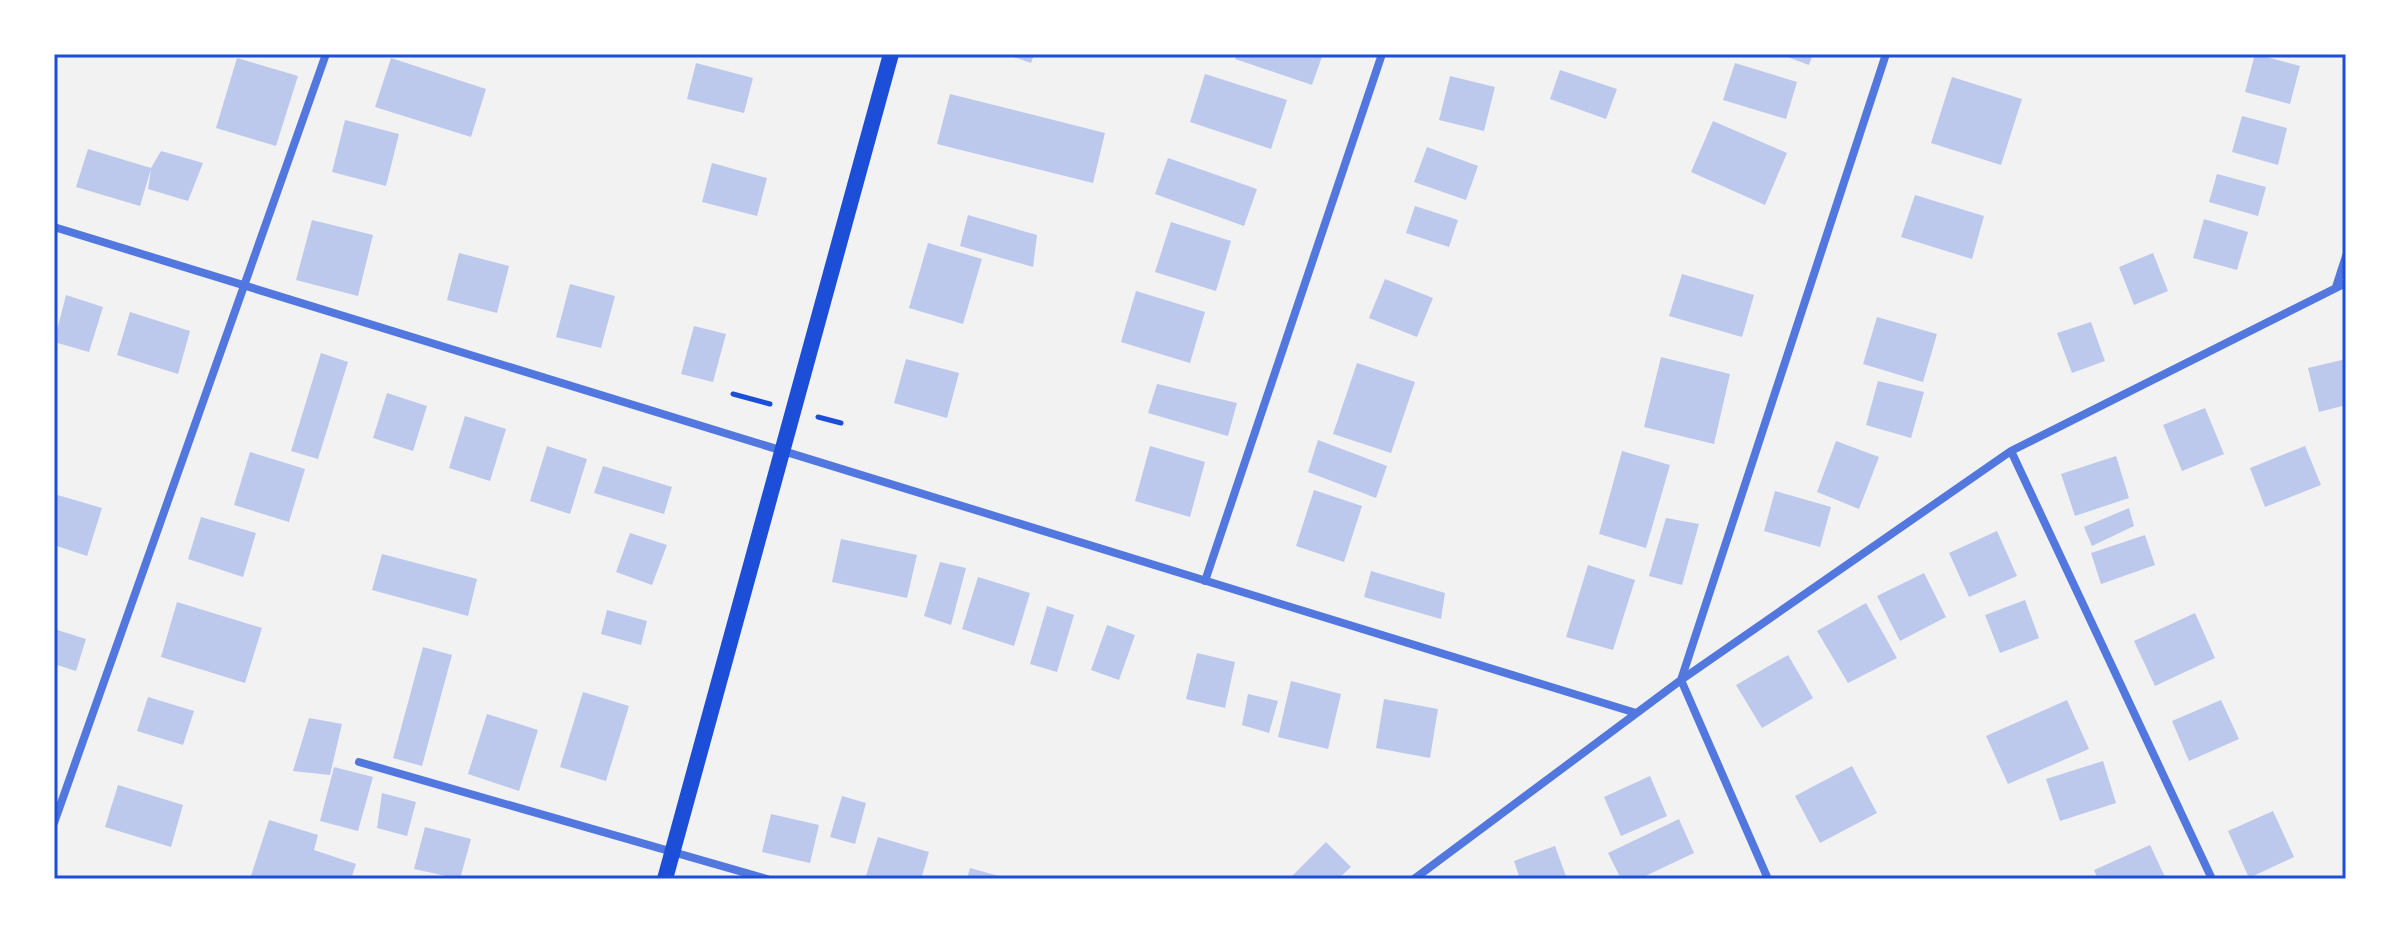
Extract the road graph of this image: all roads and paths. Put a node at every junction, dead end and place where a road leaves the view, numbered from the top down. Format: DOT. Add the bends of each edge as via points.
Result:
graph roads {
  1 [pos="326,54"];
  2 [pos="891,54"];
  3 [pos="1382,54"];
  4 [pos="1886,54"];
  5 [pos="54,227"];
  6 [pos="2346,256"];
  7 [pos="2346,283"];
  8 [pos="247,286"];
  9 [pos="2336,287"];
  10 [pos="782,450"];
  11 [pos="2011,451"];
  12 [pos="1205,581"];
  13 [pos="1681,680"];
  14 [pos="1636,713"];
  15 [pos="359,762"];
  16 [pos="54,823"];
  17 [pos="673,849"];
  18 [pos="665,879"];
  19 [pos="767,879"];
  20 [pos="1414,879"];
  21 [pos="1768,879"];
  22 [pos="2212,879"];
  1 -- 8 [label="street"];
  2 -- 10 [label="main road"];
  3 -- 12 [label="street"];
  4 -- 13 [label="street"];
  5 -- 8 [label="street"];
  6 -- 9 [label="street"];
  7 -- 9 [label="street"];
  8 -- 10 [label="street"];
  8 -- 16 [label="street"];
  9 -- 11 [label="street"];
  10 -- 12 [label="street"];
  10 -- 17 [label="main road"];
  11 -- 13 [label="street"];
  11 -- 22 [label="street"];
  12 -- 14 [label="street"];
  13 -- 14 [label="street"];
  13 -- 21 [label="street"];
  14 -- 20 [label="street"];
  15 -- 17 [label="street"];
  17 -- 18 [label="main road"];
  17 -- 19 [label="street"];
}
